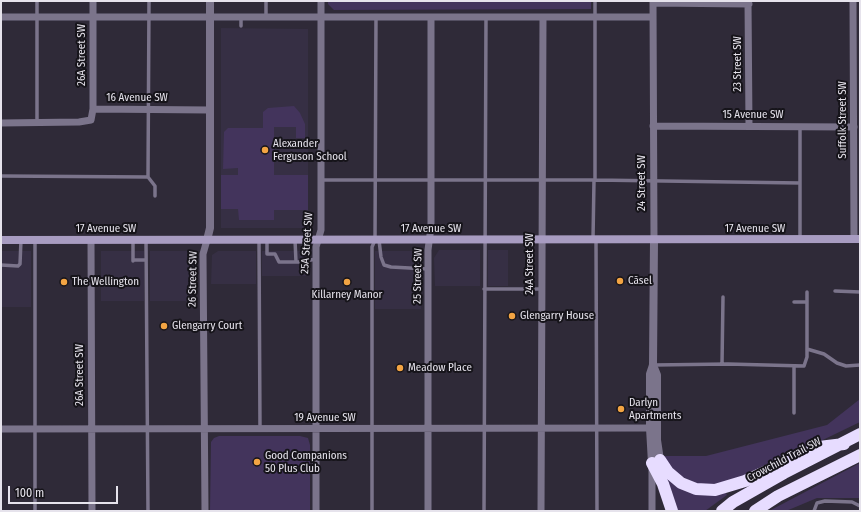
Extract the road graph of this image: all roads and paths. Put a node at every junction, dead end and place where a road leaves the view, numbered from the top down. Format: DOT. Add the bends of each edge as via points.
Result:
graph roads {
  1 [pos="37,1"];
  2 [pos="93,1"];
  3 [pos="149,1"];
  4 [pos="210,1"];
  5 [pos="266,1"];
  6 [pos="321,1"];
  7 [pos="595,1"];
  8 [pos="853,1"];
  9 [pos="653,2"];
  10 [pos="748,2"];
  11 [pos="1,17"];
  12 [pos="37,17"];
  13 [pos="93,17"];
  14 [pos="149,17"];
  15 [pos="210,17"];
  16 [pos="241,17"];
  17 [pos="266,17"];
  18 [pos="321,17"];
  19 [pos="376,17"];
  20 [pos="432,17"];
  21 [pos="486,17"];
  22 [pos="542,17"];
  23 [pos="596,17"];
  24 [pos="652,17"];
  25 [pos="241,26"];
  26 [pos="93,109"];
  27 [pos="149,109"];
  28 [pos="210,110"];
  29 [pos="37,122"];
  30 [pos="1,123"];
  31 [pos="653,126"];
  32 [pos="749,126"];
  33 [pos="800,126"];
  34 [pos="854,127"];
  35 [pos="1,176"];
  36 [pos="148,177"];
  37 [pos="321,180"];
  38 [pos="375,180"];
  39 [pos="542,180"];
  40 [pos="595,180"];
  41 [pos="432,181"];
  42 [pos="485,181"];
  43 [pos="653,182"];
  44 [pos="800,183"];
  45 [pos="155,196"];
  46 [pos="857,239"];
  47 [pos="1,240"];
  48 [pos="21,240"];
  49 [pos="35,240"];
  50 [pos="91,240"];
  51 [pos="132,240"];
  52 [pos="146,240"];
  53 [pos="207,240"];
  54 [pos="263,240"];
  55 [pos="295,240"];
  56 [pos="318,240"];
  57 [pos="377,240"];
  58 [pos="430,240"];
  59 [pos="486,240"];
  60 [pos="541,240"];
  61 [pos="595,240"];
  62 [pos="654,240"];
  63 [pos="800,240"];
  64 [pos="316,259"];
  65 [pos="146,260"];
  66 [pos="296,262"];
  67 [pos="1,265"];
  68 [pos="428,269"];
  69 [pos="484,289"];
  70 [pos="541,289"];
  71 [pos="807,292"];
  72 [pos="835,292"];
  73 [pos="860,292"];
  74 [pos="723,297"];
  75 [pos="794,302"];
  76 [pos="807,302"];
  77 [pos="807,348"];
  78 [pos="722,364"];
  79 [pos="653,365"];
  80 [pos="860,365"];
  81 [pos="794,366"];
  82 [pos="794,413"];
  83 [pos="35,428"];
  84 [pos="91,428"];
  85 [pos="149,428"];
  86 [pos="204,428"];
  87 [pos="260,428"];
  88 [pos="316,428"];
  89 [pos="484,428"];
  90 [pos="650,428"];
  91 [pos="1,429"];
  92 [pos="372,429"];
  93 [pos="428,429"];
  94 [pos="542,429"];
  95 [pos="597,429"];
  96 [pos="860,434"];
  97 [pos="844,444"];
  98 [pos="860,455"];
  99 [pos="656,461"];
  100 [pos="860,506"];
  101 [pos="35,511"];
  102 [pos="92,511"];
  103 [pos="148,511"];
  104 [pos="205,511"];
  105 [pos="316,511"];
  106 [pos="372,511"];
  107 [pos="428,511"];
  108 [pos="484,511"];
  109 [pos="542,511"];
  110 [pos="597,511"];
  111 [pos="652,511"];
  112 [pos="672,511"];
  113 [pos="722,511"];
  114 [pos="755,511"];
  115 [pos="814,511"];
  1 -- 12 [label="lane"];
  2 -- 13 [label="street, 26A Street SW"];
  3 -- 14 [label="lane"];
  4 -- 15 [label="street, 26 Street SW"];
  5 -- 17 [label="lane"];
  6 -- 18 [label="street, 25A Street SW"];
  7 -- 23 [label="lane"];
  8 -- 34 [label="street, Suffolk Street SW"];
  9 -- 10 [label="street"];
  9 -- 24 [label="street, 24 Street SW"];
  10 -- 32 [label="street, 23 Street SW"];
  11 -- 12 [label="street"];
  12 -- 13 [label="street"];
  12 -- 29 [label="lane"];
  13 -- 14 [label="street"];
  13 -- 26 [label="street, 26A Street SW"];
  14 -- 15 [label="street"];
  14 -- 27 [label="lane"];
  15 -- 16 [label="street"];
  15 -- 28 [label="street, 26 Street SW"];
  16 -- 17 [label="street"];
  16 -- 25 [label="lane"];
  17 -- 18 [label="street"];
  18 -- 19 [label="street"];
  18 -- 37 [label="street, 25A Street SW"];
  19 -- 20 [label="street"];
  19 -- 38 [label="lane"];
  20 -- 21 [label="street"];
  20 -- 41 [label="street, 25 Street SW"];
  21 -- 22 [label="street"];
  21 -- 42 [label="lane"];
  22 -- 23 [label="street"];
  22 -- 39 [label="street, 24A Street SW"];
  23 -- 24 [label="street"];
  23 -- 40 [label="lane"];
  24 -- 31 [label="street, 24 Street SW"];
  26 -- 27 [label="street, 16 Avenue SW"];
  26 -- 29 [label="street, 16 Avenue SW" via="91,120"];
  27 -- 28 [label="street, 16 Avenue SW"];
  27 -- 36 [label="lane"];
  28 -- 53 [label="street, 26 Street SW" via="210,228"];
  29 -- 30 [label="street, 16 Avenue SW"];
  31 -- 32 [label="street, 15 Avenue SW"];
  31 -- 43 [label="street, 24 Street SW"];
  32 -- 33 [label="street, 15 Avenue SW"];
  33 -- 34 [label="street, 15 Avenue SW"];
  33 -- 44 [label="lane"];
  34 -- 46 [label="street, Suffolk Street SW"];
  35 -- 36 [label="lane"];
  36 -- 45 [label="lane" via="155,186"];
  37 -- 38 [label="lane"];
  37 -- 56 [label="street, 25A Street SW" via="321,230"];
  38 -- 41 [label="lane"];
  38 -- 57 [label="lane"];
  39 -- 40 [label="lane"];
  39 -- 42 [label="lane"];
  39 -- 60 [label="street, 24A Street SW"];
  40 -- 43 [label="lane"];
  40 -- 61 [label="lane"];
  41 -- 42 [label="lane"];
  41 -- 58 [label="street, 25 Street SW"];
  42 -- 59 [label="lane"];
  43 -- 44 [label="lane"];
  43 -- 62 [label="street, 24 Street SW"];
  44 -- 63 [label="lane"];
  46 -- 63 [label="main road, 17 Avenue SW"];
  47 -- 48 [label="main road, 17 Avenue SW"];
  48 -- 49 [label="main road, 17 Avenue SW"];
  48 -- 67 [label="lane" via="20,264"];
  49 -- 50 [label="main road, 17 Avenue SW"];
  49 -- 83 [label="lane"];
  50 -- 51 [label="main road, 17 Avenue SW"];
  50 -- 84 [label="street, 26A Street SW"];
  51 -- 52 [label="main road, 17 Avenue SW"];
  51 -- 65 [label="lane" via="133,261"];
  52 -- 53 [label="main road, 17 Avenue SW"];
  52 -- 65 [label="lane"];
  53 -- 54 [label="main road, 17 Avenue SW"];
  53 -- 86 [label="street, 26 Street SW" via="203,254"];
  54 -- 55 [label="main road, 17 Avenue SW"];
  54 -- 66 [label="lane" via="267,254 275,254 279,262"];
  54 -- 87 [label="lane"];
  55 -- 56 [label="main road, 17 Avenue SW"];
  55 -- 66 [label="lane"];
  56 -- 57 [label="main road, 17 Avenue SW"];
  56 -- 64 [label="street, 25A Street SW"];
  57 -- 58 [label="main road, 17 Avenue SW"];
  57 -- 68 [label="lane" via="384,265"];
  57 -- 92 [label="lane" via="372,247"];
  58 -- 59 [label="main road, 17 Avenue SW"];
  58 -- 68 [label="street, 25 Street SW"];
  59 -- 60 [label="main road, 17 Avenue SW"];
  59 -- 69 [label="lane"];
  60 -- 61 [label="main road, 17 Avenue SW"];
  60 -- 70 [label="street, 24A Street SW"];
  61 -- 62 [label="main road, 17 Avenue SW"];
  61 -- 95 [label="lane" via="598,295"];
  62 -- 63 [label="main road, 17 Avenue SW"];
  62 -- 79 [label="street, 24 Street SW"];
  64 -- 66 [label="lane"];
  64 -- 88 [label="street, 25A Street SW"];
  65 -- 85 [label="lane"];
  68 -- 93 [label="street, 25 Street SW"];
  69 -- 70 [label="lane"];
  69 -- 89 [label="lane"];
  70 -- 94 [label="street, 24A Street SW"];
  71 -- 76 [label="lane"];
  72 -- 73 [label="lane"];
  74 -- 78 [label="lane"];
  75 -- 76 [label="lane"];
  76 -- 77 [label="lane"];
  77 -- 80 [label="lane" via="846,366"];
  77 -- 81 [label="lane" via="804,366"];
  78 -- 79 [label="lane"];
  78 -- 81 [label="lane"];
  79 -- 90 [label="street, 24 Street SW" via="650,374"];
  79 -- 99 [label="street, 24 Street SW" via="657,375"];
  81 -- 82 [label="lane"];
  83 -- 84 [label="street, 19 Avenue SW"];
  83 -- 91 [label="street, 19 Avenue SW"];
  83 -- 101 [label="lane"];
  84 -- 85 [label="street, 19 Avenue SW"];
  84 -- 102 [label="street, 26A Street SW"];
  85 -- 86 [label="street, 19 Avenue SW"];
  85 -- 103 [label="lane"];
  86 -- 87 [label="street, 19 Avenue SW"];
  86 -- 104 [label="street, 26 Street SW"];
  87 -- 88 [label="street, 19 Avenue SW"];
  88 -- 92 [label="street, 19 Avenue SW"];
  88 -- 105 [label="street, 25A Street SW"];
  89 -- 93 [label="street, 19 Avenue SW"];
  89 -- 94 [label="street, 19 Avenue SW"];
  89 -- 108 [label="lane"];
  90 -- 95 [label="street, 19 Avenue SW"];
  90 -- 99 [label="street, 24 Street SW"];
  92 -- 93 [label="street, 19 Avenue SW"];
  92 -- 106 [label="lane"];
  93 -- 107 [label="street, 25 Street SW"];
  94 -- 95 [label="street, 19 Avenue SW"];
  94 -- 109 [label="street, 24A Street SW"];
  95 -- 110 [label="lane"];
  96 -- 97 [label="highway, Crowchild Trail SW"];
  97 -- 99 [label="highway" via="819,447 745,481 715,490 696,489 681,483"];
  97 -- 113 [label="highway, Crowchild Trail SW" via="784,473"];
  98 -- 114 [label="highway" via="778,496"];
  99 -- 111 [label="street, 24 Street SW"];
  99 -- 112 [label="highway"];
  100 -- 115 [label="lane" via="852,502 825,501 817,503"];
}
